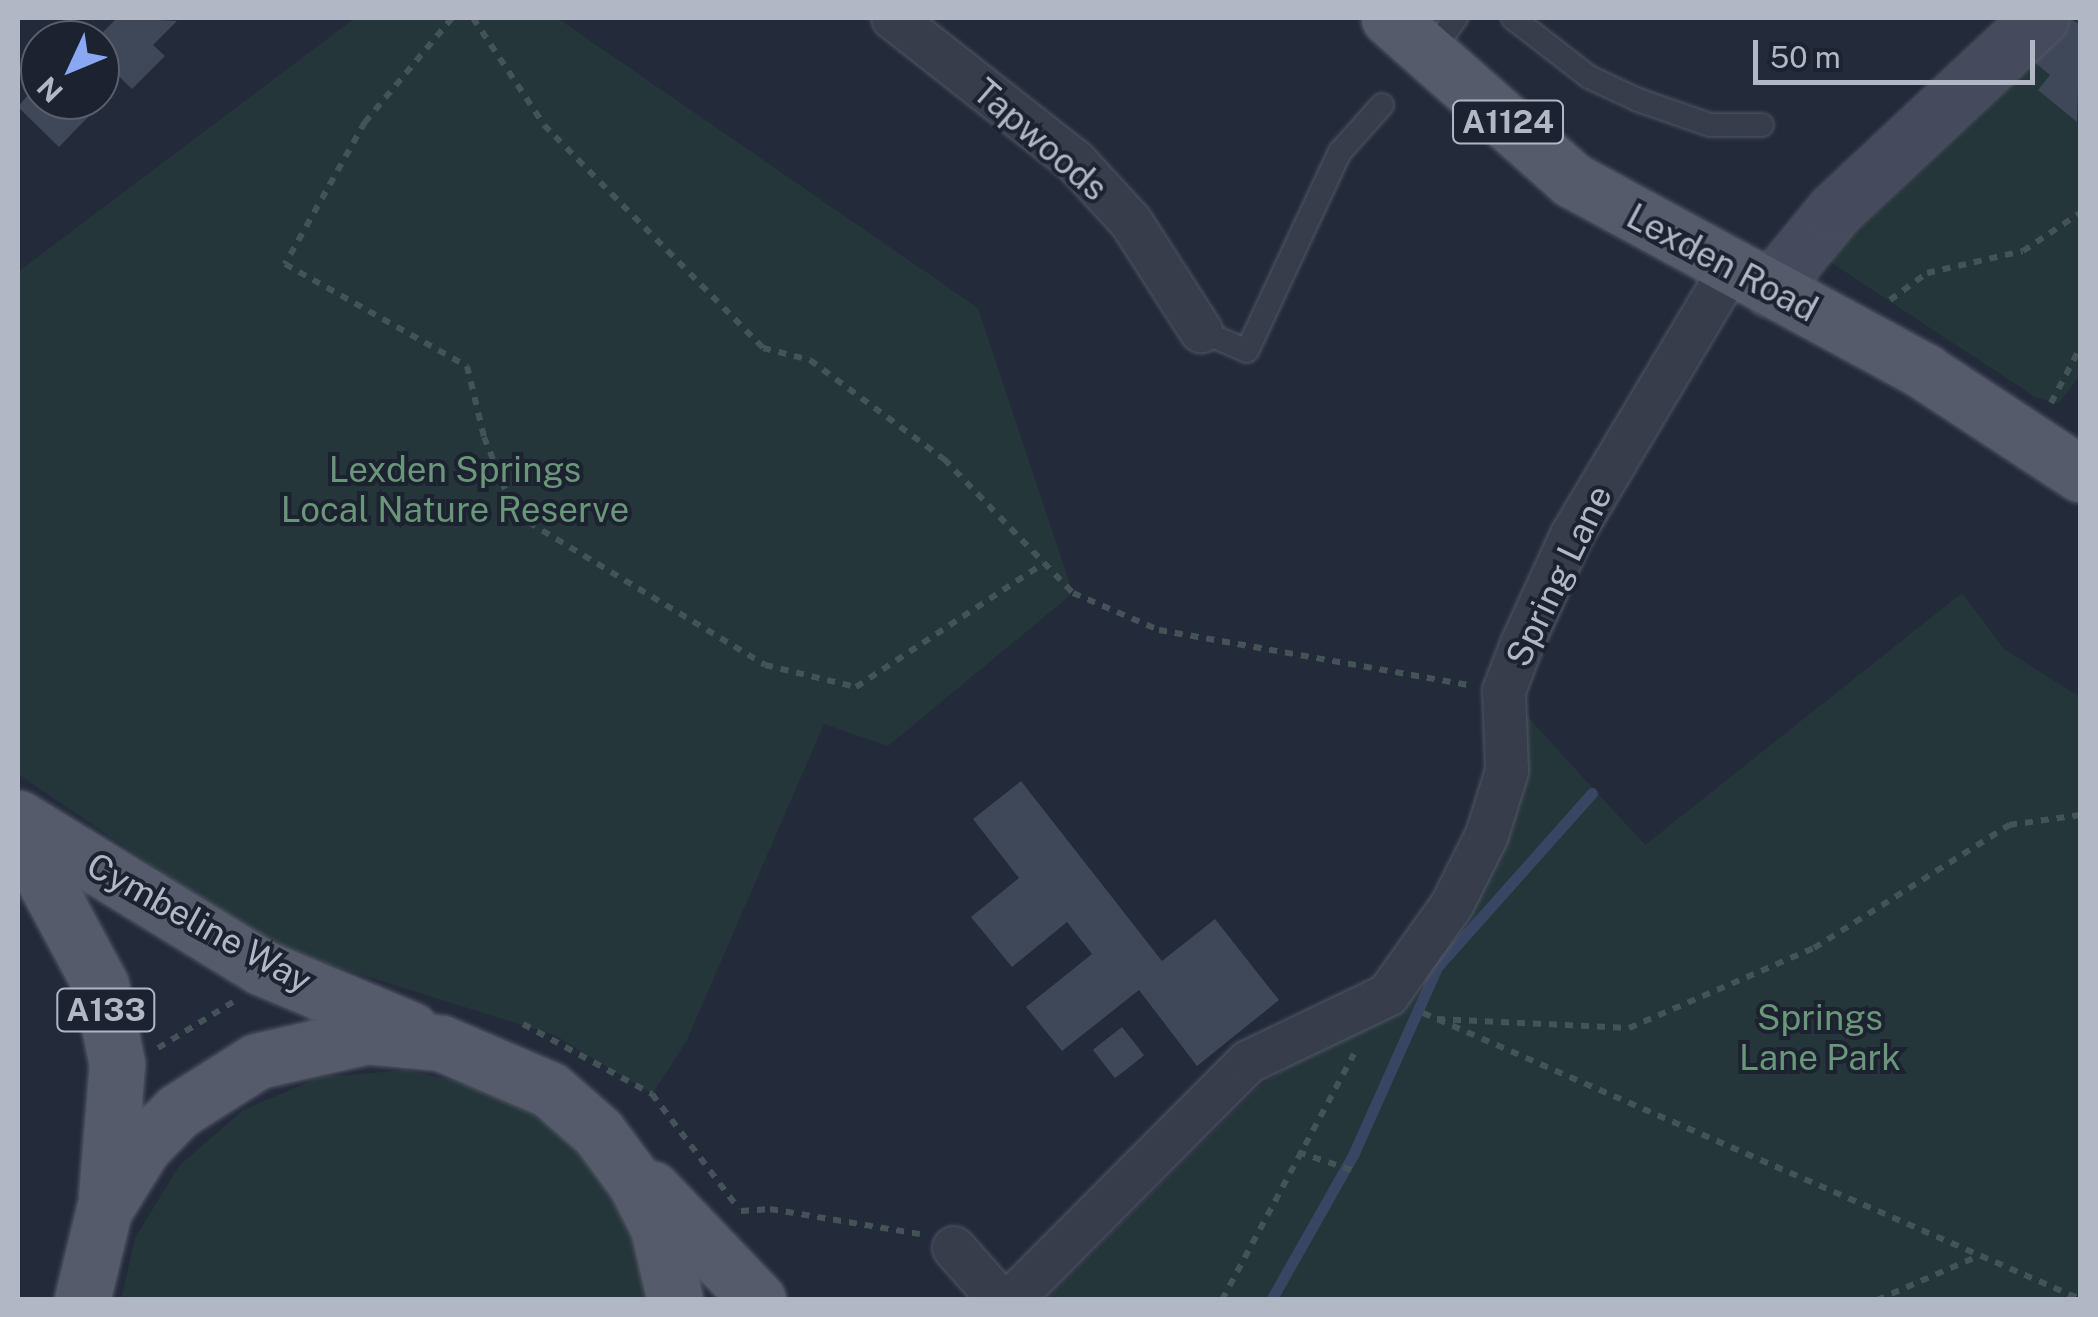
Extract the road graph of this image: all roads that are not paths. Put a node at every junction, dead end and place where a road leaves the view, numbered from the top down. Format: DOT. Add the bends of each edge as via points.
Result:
graph roads {
  1 [pos="893,18"];
  2 [pos="1389,18"];
  3 [pos="1513,18"];
  4 [pos="2040,18"];
  5 [pos="1444,35"];
  6 [pos="1382,105"];
  7 [pos="1762,125"];
  8 [pos="1750,278"];
  9 [pos="1200,330"];
  10 [pos="2080,474"];
  11 [pos="18,818"];
  12 [pos="18,831"];
  13 [pos="441,1043"];
  14 [pos="598,1132"];
  15 [pos="104,1210"];
  16 [pos="954,1248"];
  17 [pos="82,1298"];
  18 [pos="675,1300"];
  19 [pos="758,1300"];
  20 [pos="1000,1300"];
  21 [pos="1012,1300"];
  1 -- 9 [label="street, Tapwoods" via="1074,161 1130,222"];
  2 -- 5 [label="main road, Lexden Road / A1124"];
  3 -- 7 [label="lane" via="1589,78 1638,100 1710,125"];
  4 -- 8 [label="street" via="1835,210"];
  5 -- 8 [label="main road, Lexden Road / A1124" via="1572,180"];
  6 -- 9 [label="lane" via="1340,152 1247,350"];
  8 -- 10 [label="main road, Lexden Road / A1124"];
  8 -- 21 [label="street, Spring Lane" via="1572,535 1504,691 1507,771 1488,835 1452,905 1388,995 1248,1062"];
  11 -- 13 [label="main road, Cymbeline Way" via="263,968"];
  12 -- 15 [label="main road, Cymbeline Way / A133" via="101,986 117,1064"];
  13 -- 14 [label="main road, Cymbeline Way" via="550,1090"];
  13 -- 15 [label="main road" via="367,1036 258,1061 178,1111 144,1147"];
  14 -- 18 [label="main road" via="658,1227"];
  14 -- 19 [label="main road"];
  15 -- 17 [label="main road"];
  16 -- 20 [label="street"];
}
